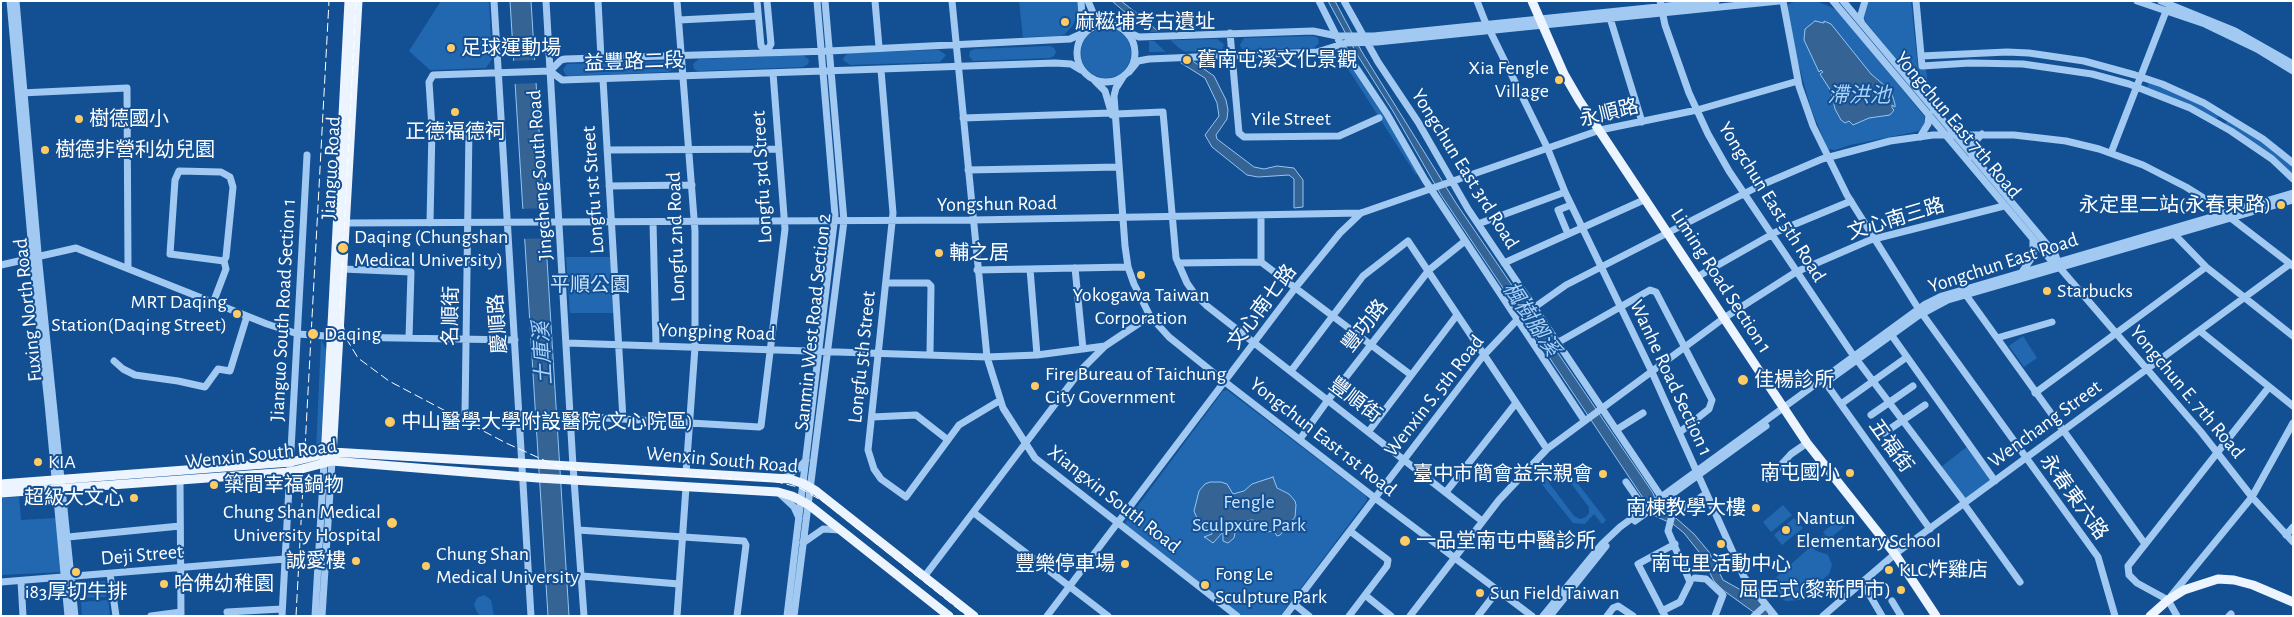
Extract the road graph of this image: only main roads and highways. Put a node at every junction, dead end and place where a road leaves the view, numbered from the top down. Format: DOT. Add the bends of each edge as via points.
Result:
graph roads {
  1 [pos="349,1"];
  2 [pos="358,1"];
  3 [pos="1532,1"];
  4 [pos="335,337"];
  5 [pos="328,458"];
  6 [pos="1,484"];
  7 [pos="1,493"];
  8 [pos="2292,601"];
  9 [pos="1934,615"];
  10 [pos="950,616"];
  11 [pos="974,616"];
  12 [pos="2150,616"];
  1 -- 4 [label="main road, Jianguo Road"];
  2 -- 4 [label="main road, Jianguo Road" via="343,269"];
  3 -- 9 [label="main road, Liming Road Section 1" via="1570,85 1807,442 1895,554"];
  4 -- 5 [label="main road"];
  5 -- 6 [label="main road, Wenxin South Road"];
  5 -- 7 [label="main road, Wenxin South Road" via="290,472"];
  5 -- 10 [label="main road, Wenxin South Road" via="574,480 778,492 805,502"];
  5 -- 11 [label="main road, Wenxin South Road" via="573,466 782,479 808,486"];
  8 -- 12 [label="main road" via="2253,585 2218,579 2184,590"];
}
